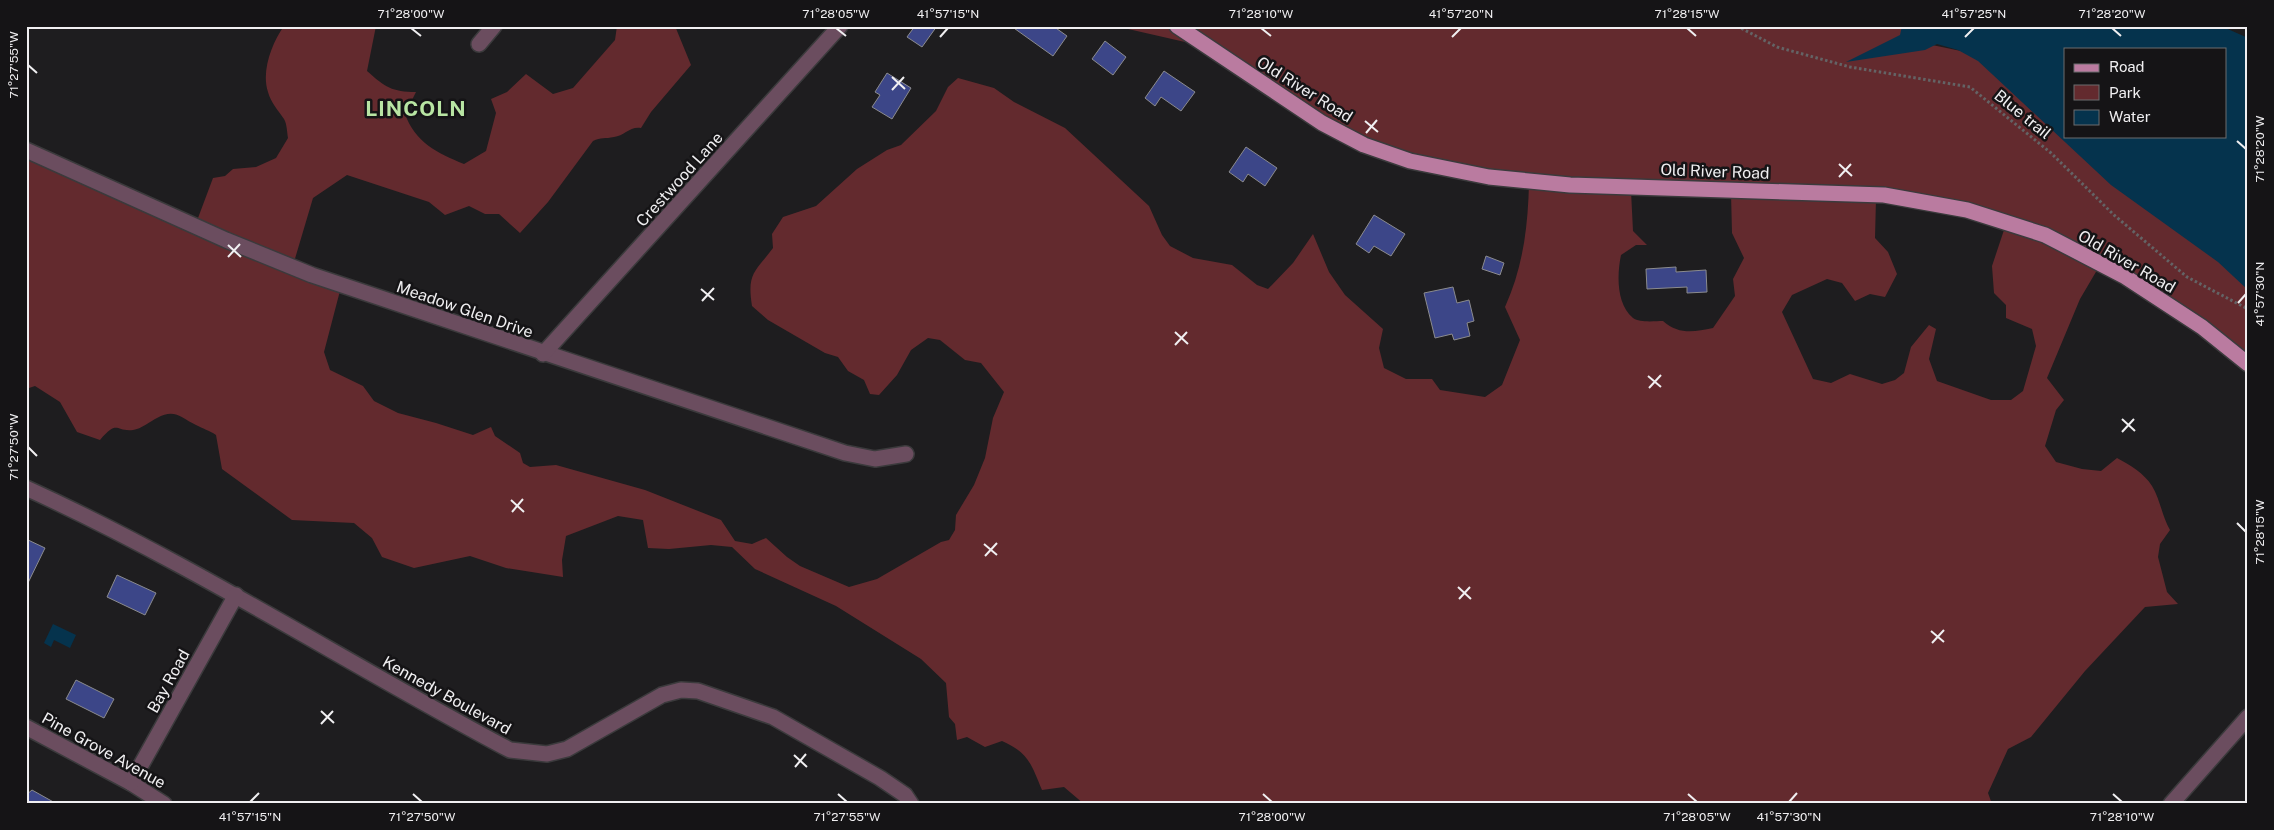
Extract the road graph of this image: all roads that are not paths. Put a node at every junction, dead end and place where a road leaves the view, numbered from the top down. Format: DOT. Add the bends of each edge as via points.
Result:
graph roads {
  1 [pos="494,26"];
  2 [pos="840,26"];
  3 [pos="1177,26"];
  4 [pos="479,44"];
  5 [pos="26,150"];
  6 [pos="543,354"];
  7 [pos="2248,364"];
  8 [pos="906,454"];
  9 [pos="26,488"];
  10 [pos="236,596"];
  11 [pos="2248,717"];
  12 [pos="26,727"];
  13 [pos="131,783"];
  14 [pos="164,804"];
  15 [pos="911,804"];
  16 [pos="2172,804"];
  1 -- 4 [label="street"];
  2 -- 6 [label="street, Crestwood Lane"];
  3 -- 7 [label="main road, Old River Road" via="1343,135 1386,154 1425,165 1489,178 1570,185 1884,194 1966,210 2027,229 2124,276 2202,328"];
  5 -- 6 [label="street, Meadow Glen Drive" via="285,265"];
  6 -- 8 [label="street, Meadow Glen Drive" via="845,453 875,459"];
  9 -- 10 [label="street, Kennedy Boulevard" via="100,522"];
  10 -- 13 [label="street, Bay Road"];
  10 -- 15 [label="street, Kennedy Boulevard" via="510,750 547,754 567,749 662,695 681,690 698,691 774,717 880,778 905,795"];
  11 -- 16 [label="street"];
  12 -- 13 [label="street, Pine Grove Avenue"];
  13 -- 14 [label="street, Pine Grove Avenue"];
}
